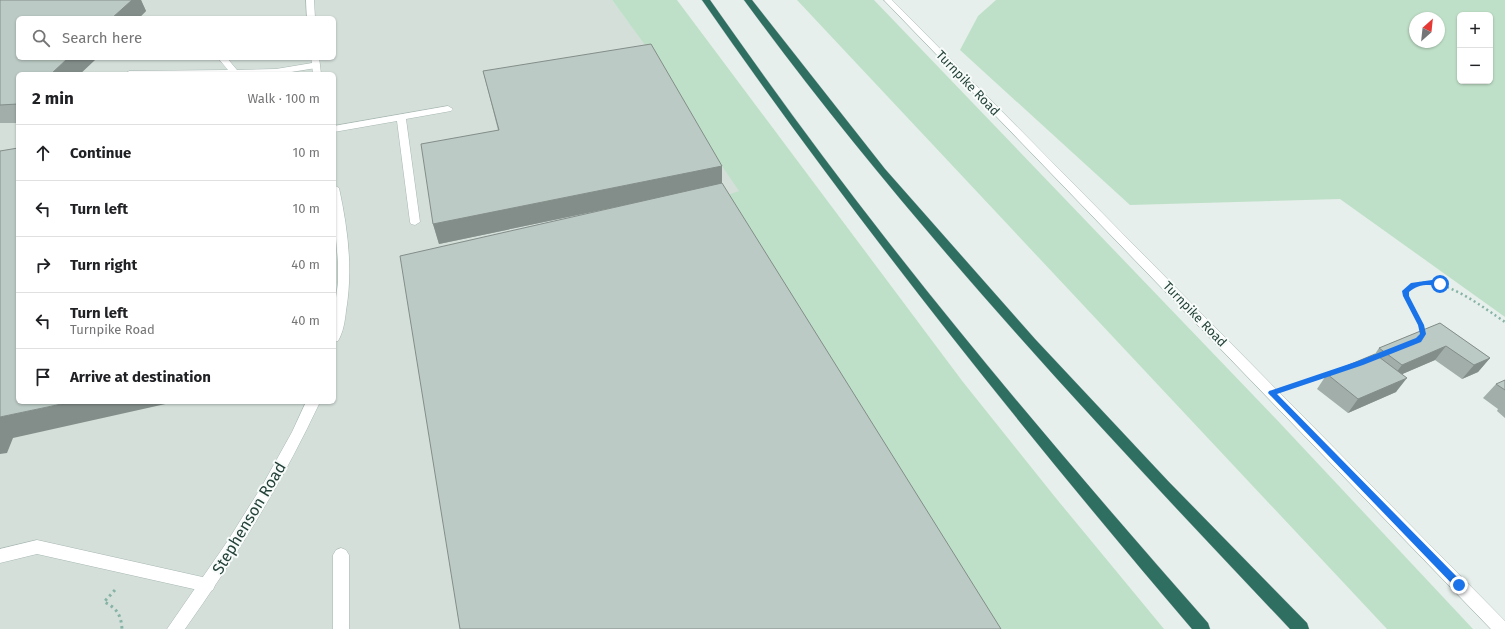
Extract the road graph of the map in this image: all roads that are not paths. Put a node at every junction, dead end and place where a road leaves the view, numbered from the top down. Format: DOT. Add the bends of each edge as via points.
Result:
graph roads {
  1 [pos="310,0"];
  2 [pos="706,0"];
  3 [pos="748,0"];
  4 [pos="888,0"];
  5 [pos="311,16"];
  6 [pos="224,60"];
  7 [pos="316,66"];
  8 [pos="234,72"];
  9 [pos="276,72"];
  10 [pos="448,109"];
  11 [pos="401,117"];
  12 [pos="336,129"];
  13 [pos="337,217"];
  14 [pos="415,222"];
  15 [pos="336,331"];
  16 [pos="312,404"];
  17 [pos="0,556"];
  18 [pos="341,556"];
  19 [pos="208,585"];
  20 [pos="176,629"];
  21 [pos="340,629"];
  22 [pos="1202,629"];
  23 [pos="1301,629"];
  24 [pos="1502,629"];
  1 -- 5 [label="street"];
  2 -- 22 [label="highway" via="757,74 905,272 1121,536"];
  3 -- 23 [label="highway" via="881,171 1031,342"];
  4 -- 24 [label="street, Turnpike Road"];
  6 -- 8 [label="street"];
  7 -- 9 [label="street"];
  10 -- 11 [label="street"];
  11 -- 12 [label="street"];
  11 -- 14 [label="street"];
  13 -- 15 [label="street" via="344,243 344,280"];
  16 -- 19 [label="street, Stephenson Road" via="267,492"];
  17 -- 19 [label="street" via="38,547"];
  18 -- 21 [label="street"];
  19 -- 20 [label="street, Stephenson Road"];
}
